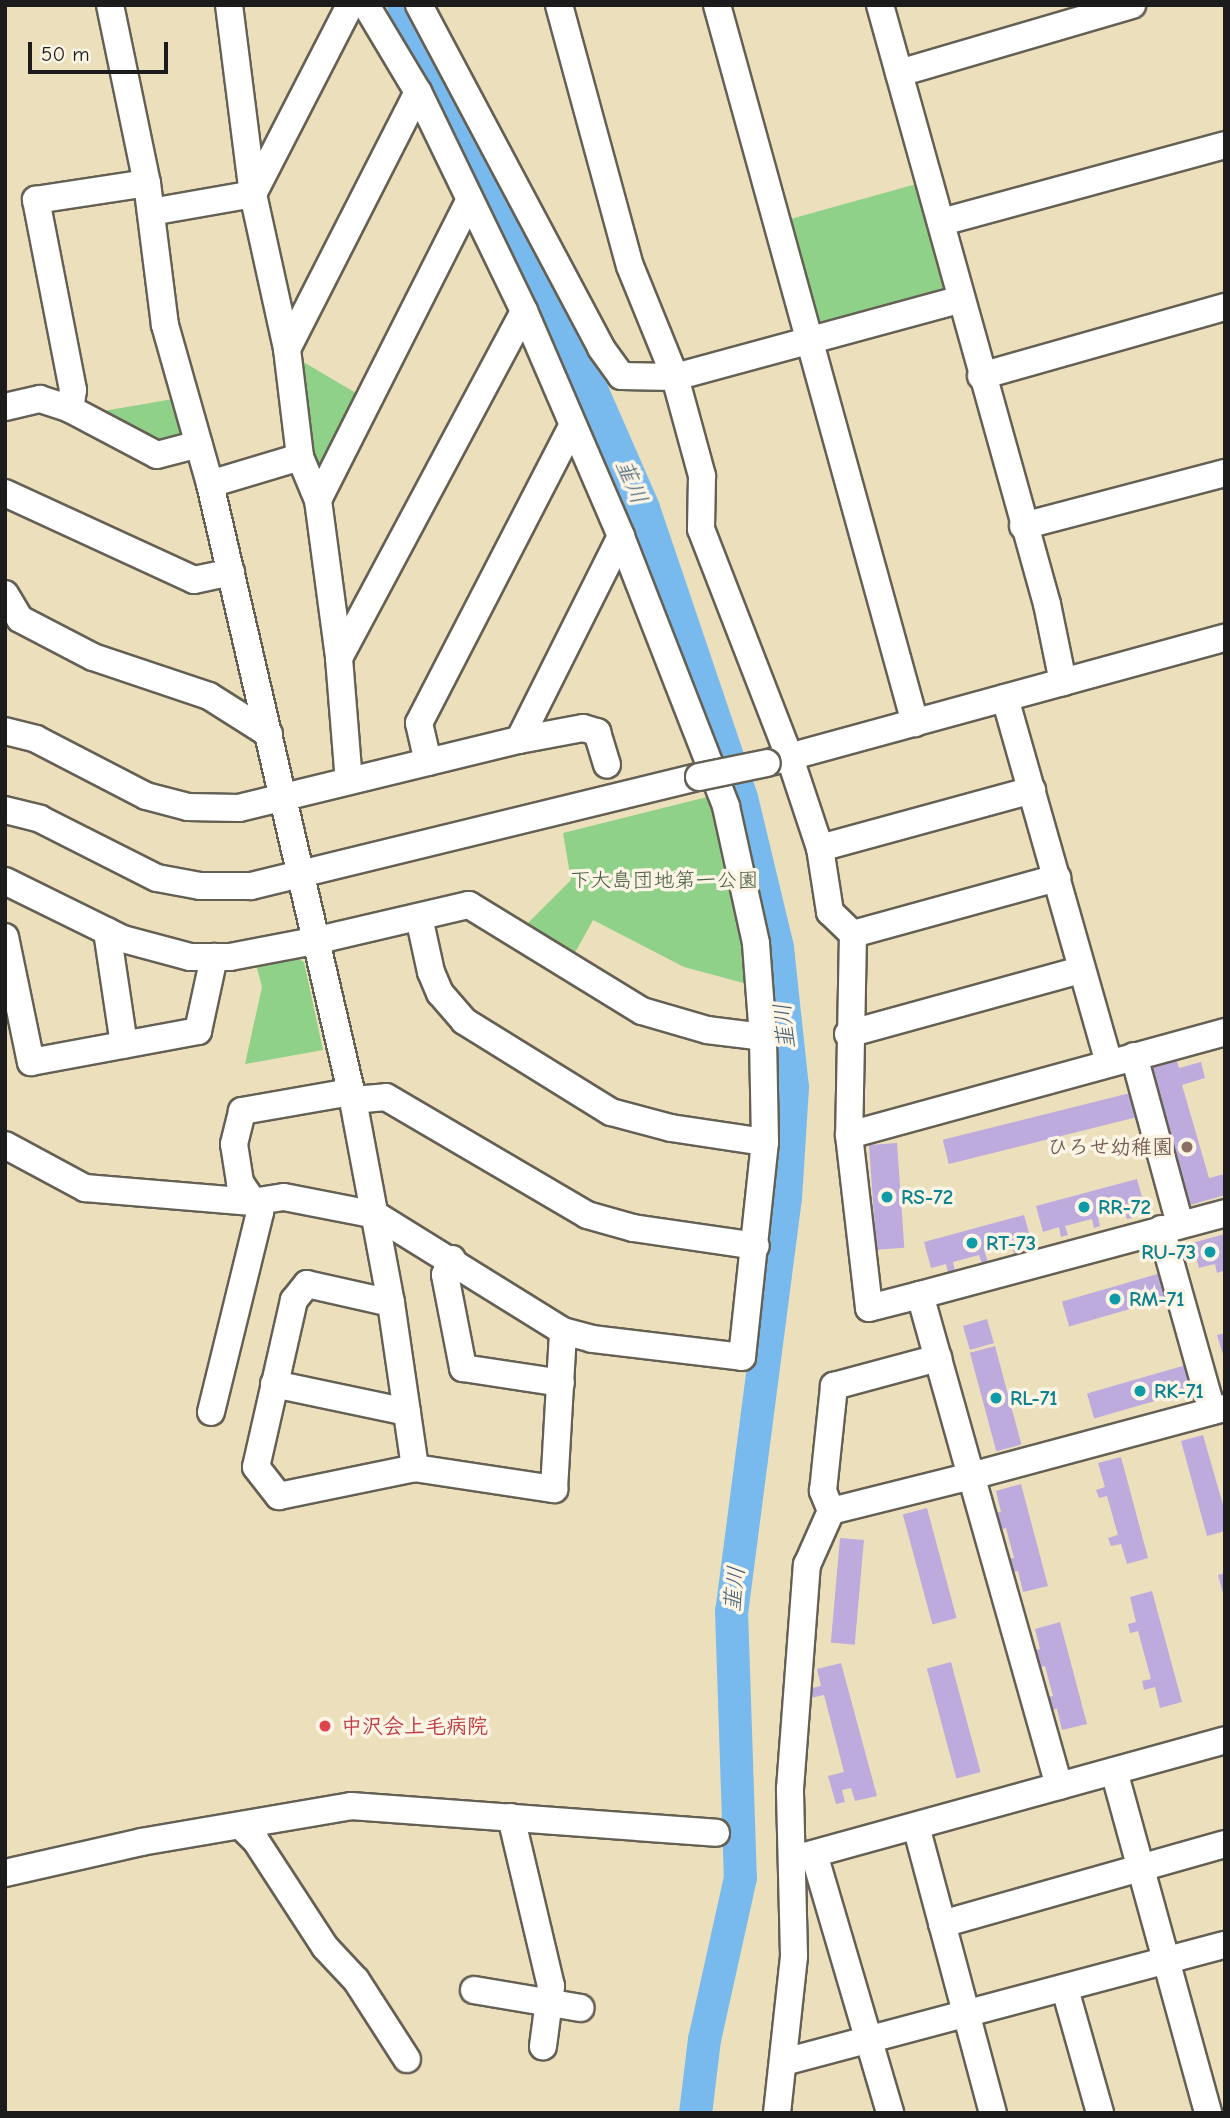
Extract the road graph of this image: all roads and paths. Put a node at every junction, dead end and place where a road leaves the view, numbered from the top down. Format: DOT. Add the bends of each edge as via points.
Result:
graph roads {
  1 [pos="110,5"];
  2 [pos="229,5"];
  3 [pos="350,5"];
  4 [pos="366,5"];
  5 [pos="419,5"];
  6 [pos="559,5"];
  7 [pos="718,5"];
  8 [pos="880,5"];
  9 [pos="1132,5"];
  10 [pos="899,73"];
  11 [pos="418,92"];
  12 [pos="1225,145"];
  13 [pos="147,183"];
  14 [pos="253,194"];
  15 [pos="468,203"];
  16 [pos="151,212"];
  17 [pos="942,222"];
  18 [pos="959,300"];
  19 [pos="1225,307"];
  20 [pos="524,311"];
  21 [pos="810,339"];
  22 [pos="287,349"];
  23 [pos="981,376"];
  24 [pos="674,377"];
  25 [pos="5,407"];
  26 [pos="70,409"];
  27 [pos="573,425"];
  28 [pos="199,444"];
  29 [pos="300,457"];
  30 [pos="1225,473"];
  31 [pos="210,484"];
  32 [pos="5,494"];
  33 [pos="318,500"];
  34 [pos="1023,526"];
  35 [pos="621,536"];
  36 [pos="231,572"];
  37 [pos="5,594"];
  38 [pos="1225,638"];
  39 [pos="339,658"];
  40 [pos="1063,682"];
  41 [pos="1005,698"];
  42 [pos="915,723"];
  43 [pos="5,731"];
  44 [pos="269,734"];
  45 [pos="519,740"];
  46 [pos="778,761"];
  47 [pos="428,762"];
  48 [pos="607,765"];
  49 [pos="349,780"];
  50 [pos="1032,790"];
  51 [pos="284,798"];
  52 [pos="5,810"];
  53 [pos="820,848"];
  54 [pos="301,872"];
  55 [pos="1057,878"];
  56 [pos="5,881"];
  57 [pos="419,916"];
  58 [pos="107,931"];
  59 [pos="853,934"];
  60 [pos="5,937"];
  61 [pos="314,941"];
  62 [pos="214,957"];
  63 [pos="1081,970"];
  64 [pos="1225,1032"];
  65 [pos="848,1034"];
  66 [pos="764,1037"];
  67 [pos="124,1045"];
  68 [pos="1122,1059"];
  69 [pos="352,1096"];
  70 [pos="849,1135"];
  71 [pos="765,1142"];
  72 [pos="5,1144"];
  73 [pos="252,1202"];
  74 [pos="1225,1213"];
  75 [pos="376,1215"];
  76 [pos="1171,1226"];
  77 [pos="756,1246"];
  78 [pos="452,1259"];
  79 [pos="920,1295"];
  80 [pos="391,1303"];
  81 [pos="563,1331"];
  82 [pos="938,1357"];
  83 [pos="561,1382"];
  84 [pos="274,1384"];
  85 [pos="1219,1410"];
  86 [pos="211,1412"];
  87 [pos="407,1412"];
  88 [pos="415,1468"];
  89 [pos="971,1475"];
  90 [pos="831,1511"];
  91 [pos="1225,1740"];
  92 [pos="1114,1771"];
  93 [pos="1059,1786"];
  94 [pos="511,1818"];
  95 [pos="241,1826"];
  96 [pos="916,1826"];
  97 [pos="716,1833"];
  98 [pos="1225,1844"];
  99 [pos="804,1856"];
  100 [pos="1141,1868"];
  101 [pos="5,1873"];
  102 [pos="942,1924"];
  103 [pos="1225,1945"];
  104 [pos="1166,1961"];
  105 [pos="1065,1989"];
  106 [pos="474,1990"];
  107 [pos="549,2003"];
  108 [pos="580,2008"];
  109 [pos="965,2016"];
  110 [pos="870,2040"];
  111 [pos="543,2046"];
  112 [pos="407,2059"];
  113 [pos="784,2062"];
  114 [pos="777,2113"];
  115 [pos="890,2113"];
  116 [pos="993,2113"];
  117 [pos="1100,2113"];
  118 [pos="1208,2113"];
  1 -- 13 [label="street"];
  2 -- 14 [label="street"];
  3 -- 14 [label="street"];
  4 -- 11 [label="street"];
  5 -- 24 [label="street" via="601,348 621,376"];
  6 -- 24 [label="street" via="629,266"];
  7 -- 21 [label="street"];
  8 -- 10 [label="street"];
  9 -- 10 [label="street"];
  10 -- 17 [label="street"];
  11 -- 15 [label="street"];
  11 -- 22 [label="street"];
  12 -- 17 [label="street"];
  13 -- 16 [label="street"];
  13 -- 26 [label="street" via="36,200 73,390"];
  14 -- 16 [label="street"];
  14 -- 22 [label="street"];
  15 -- 20 [label="street"];
  15 -- 33 [label="street"];
  16 -- 28 [label="street" via="166,325"];
  17 -- 18 [label="street"];
  18 -- 21 [label="street"];
  18 -- 23 [label="street"];
  19 -- 23 [label="street"];
  20 -- 27 [label="street"];
  20 -- 39 [label="street"];
  21 -- 24 [label="street"];
  21 -- 42 [label="street"];
  22 -- 29 [label="street"];
  23 -- 34 [label="street"];
  24 -- 46 [label="street" via="702,476 701,529 752,671"];
  25 -- 26 [label="street" via="40,399"];
  26 -- 28 [label="street" via="158,456"];
  27 -- 35 [label="street"];
  27 -- 47 [label="street" via="419,723"];
  28 -- 31 [label="street"];
  29 -- 31 [label="street"];
  29 -- 33 [label="street"];
  30 -- 34 [label="street"];
  31 -- 36 [label="street"];
  32 -- 36 [label="street" via="194,580"];
  33 -- 39 [label="street"];
  34 -- 40 [label="street"];
  35 -- 45 [label="street"];
  35 -- 66 [label="street" via="726,806 756,943"];
  36 -- 44 [label="street"];
  37 -- 44 [label="street" via="20,619 93,657 209,696"];
  38 -- 40 [label="street"];
  39 -- 49 [label="street"];
  40 -- 41 [label="street"];
  41 -- 42 [label="street"];
  41 -- 50 [label="street"];
  42 -- 46 [label="street"];
  43 -- 51 [label="street" via="36,739 146,796 188,807 239,808"];
  44 -- 51 [label="street"];
  45 -- 47 [label="street"];
  45 -- 48 [label="street" via="583,728 597,732"];
  46 -- 53 [label="street"];
  46 -- 54 [label="street, bridge"];
  47 -- 49 [label="street"];
  49 -- 51 [label="street"];
  50 -- 53 [label="street"];
  50 -- 55 [label="street"];
  51 -- 54 [label="street"];
  52 -- 54 [label="street" via="40,819 157,878 200,886 251,886"];
  53 -- 59 [label="street" via="830,912"];
  54 -- 61 [label="street"];
  55 -- 59 [label="street"];
  55 -- 63 [label="street"];
  56 -- 58 [label="street"];
  57 -- 61 [label="street"];
  57 -- 66 [label="street" via="469,905 642,1011 707,1030"];
  57 -- 71 [label="street" via="440,993 464,1021 611,1112 671,1128"];
  58 -- 62 [label="street" via="190,957"];
  58 -- 67 [label="street"];
  59 -- 65 [label="street"];
  60 -- 67 [label="street" via="31,1062"];
  61 -- 62 [label="street"];
  61 -- 69 [label="street"];
  62 -- 67 [label="street" via="198,1031"];
  63 -- 65 [label="street"];
  63 -- 68 [label="street"];
  64 -- 68 [label="street"];
  65 -- 70 [label="street"];
  66 -- 71 [label="street"];
  68 -- 70 [label="street"];
  68 -- 76 [label="street"];
  69 -- 73 [label="street" via="242,1111 234,1144 240,1182"];
  69 -- 75 [label="street"];
  69 -- 77 [label="street" via="386,1097 587,1216 633,1228"];
  70 -- 79 [label="street" via="869,1308"];
  71 -- 77 [label="street"];
  72 -- 73 [label="street" via="85,1188"];
  73 -- 75 [label="street" via="284,1197"];
  73 -- 86 [label="street" via="260,1212"];
  74 -- 76 [label="street"];
  75 -- 78 [label="street"];
  75 -- 80 [label="street"];
  76 -- 79 [label="street"];
  76 -- 85 [label="street"];
  77 -- 81 [label="street" via="742,1357 592,1339"];
  78 -- 81 [label="street"];
  78 -- 83 [label="street" via="445,1275 463,1368"];
  79 -- 82 [label="street"];
  80 -- 84 [label="street" via="307,1284 294,1300"];
  80 -- 87 [label="street"];
  81 -- 83 [label="street"];
  82 -- 89 [label="street"];
  82 -- 90 [label="street" via="834,1386 823,1491"];
  83 -- 88 [label="street" via="554,1489"];
  84 -- 87 [label="street"];
  84 -- 88 [label="street" via="256,1467 279,1496"];
  85 -- 89 [label="street"];
  87 -- 88 [label="street"];
  89 -- 90 [label="street"];
  89 -- 93 [label="street"];
  90 -- 99 [label="street" via="807,1565 790,1789"];
  91 -- 92 [label="street"];
  92 -- 93 [label="street"];
  92 -- 100 [label="street"];
  93 -- 96 [label="street"];
  94 -- 95 [label="street" via="351,1806"];
  94 -- 97 [label="street"];
  94 -- 107 [label="street" via="551,1986"];
  95 -- 101 [label="street"];
  95 -- 112 [label="street" via="256,1840 325,1947 356,1980"];
  96 -- 99 [label="street"];
  96 -- 102 [label="street"];
  98 -- 100 [label="street"];
  99 -- 110 [label="street"];
  99 -- 113 [label="street"];
  100 -- 102 [label="street"];
  100 -- 104 [label="street"];
  102 -- 109 [label="street"];
  103 -- 104 [label="street"];
  104 -- 105 [label="street"];
  104 -- 118 [label="street"];
  105 -- 109 [label="street"];
  105 -- 117 [label="street"];
  106 -- 107 [label="street"];
  107 -- 108 [label="street"];
  107 -- 111 [label="street"];
  109 -- 110 [label="street"];
  109 -- 116 [label="street"];
  110 -- 113 [label="street"];
  110 -- 115 [label="street"];
  113 -- 114 [label="street"];
}
